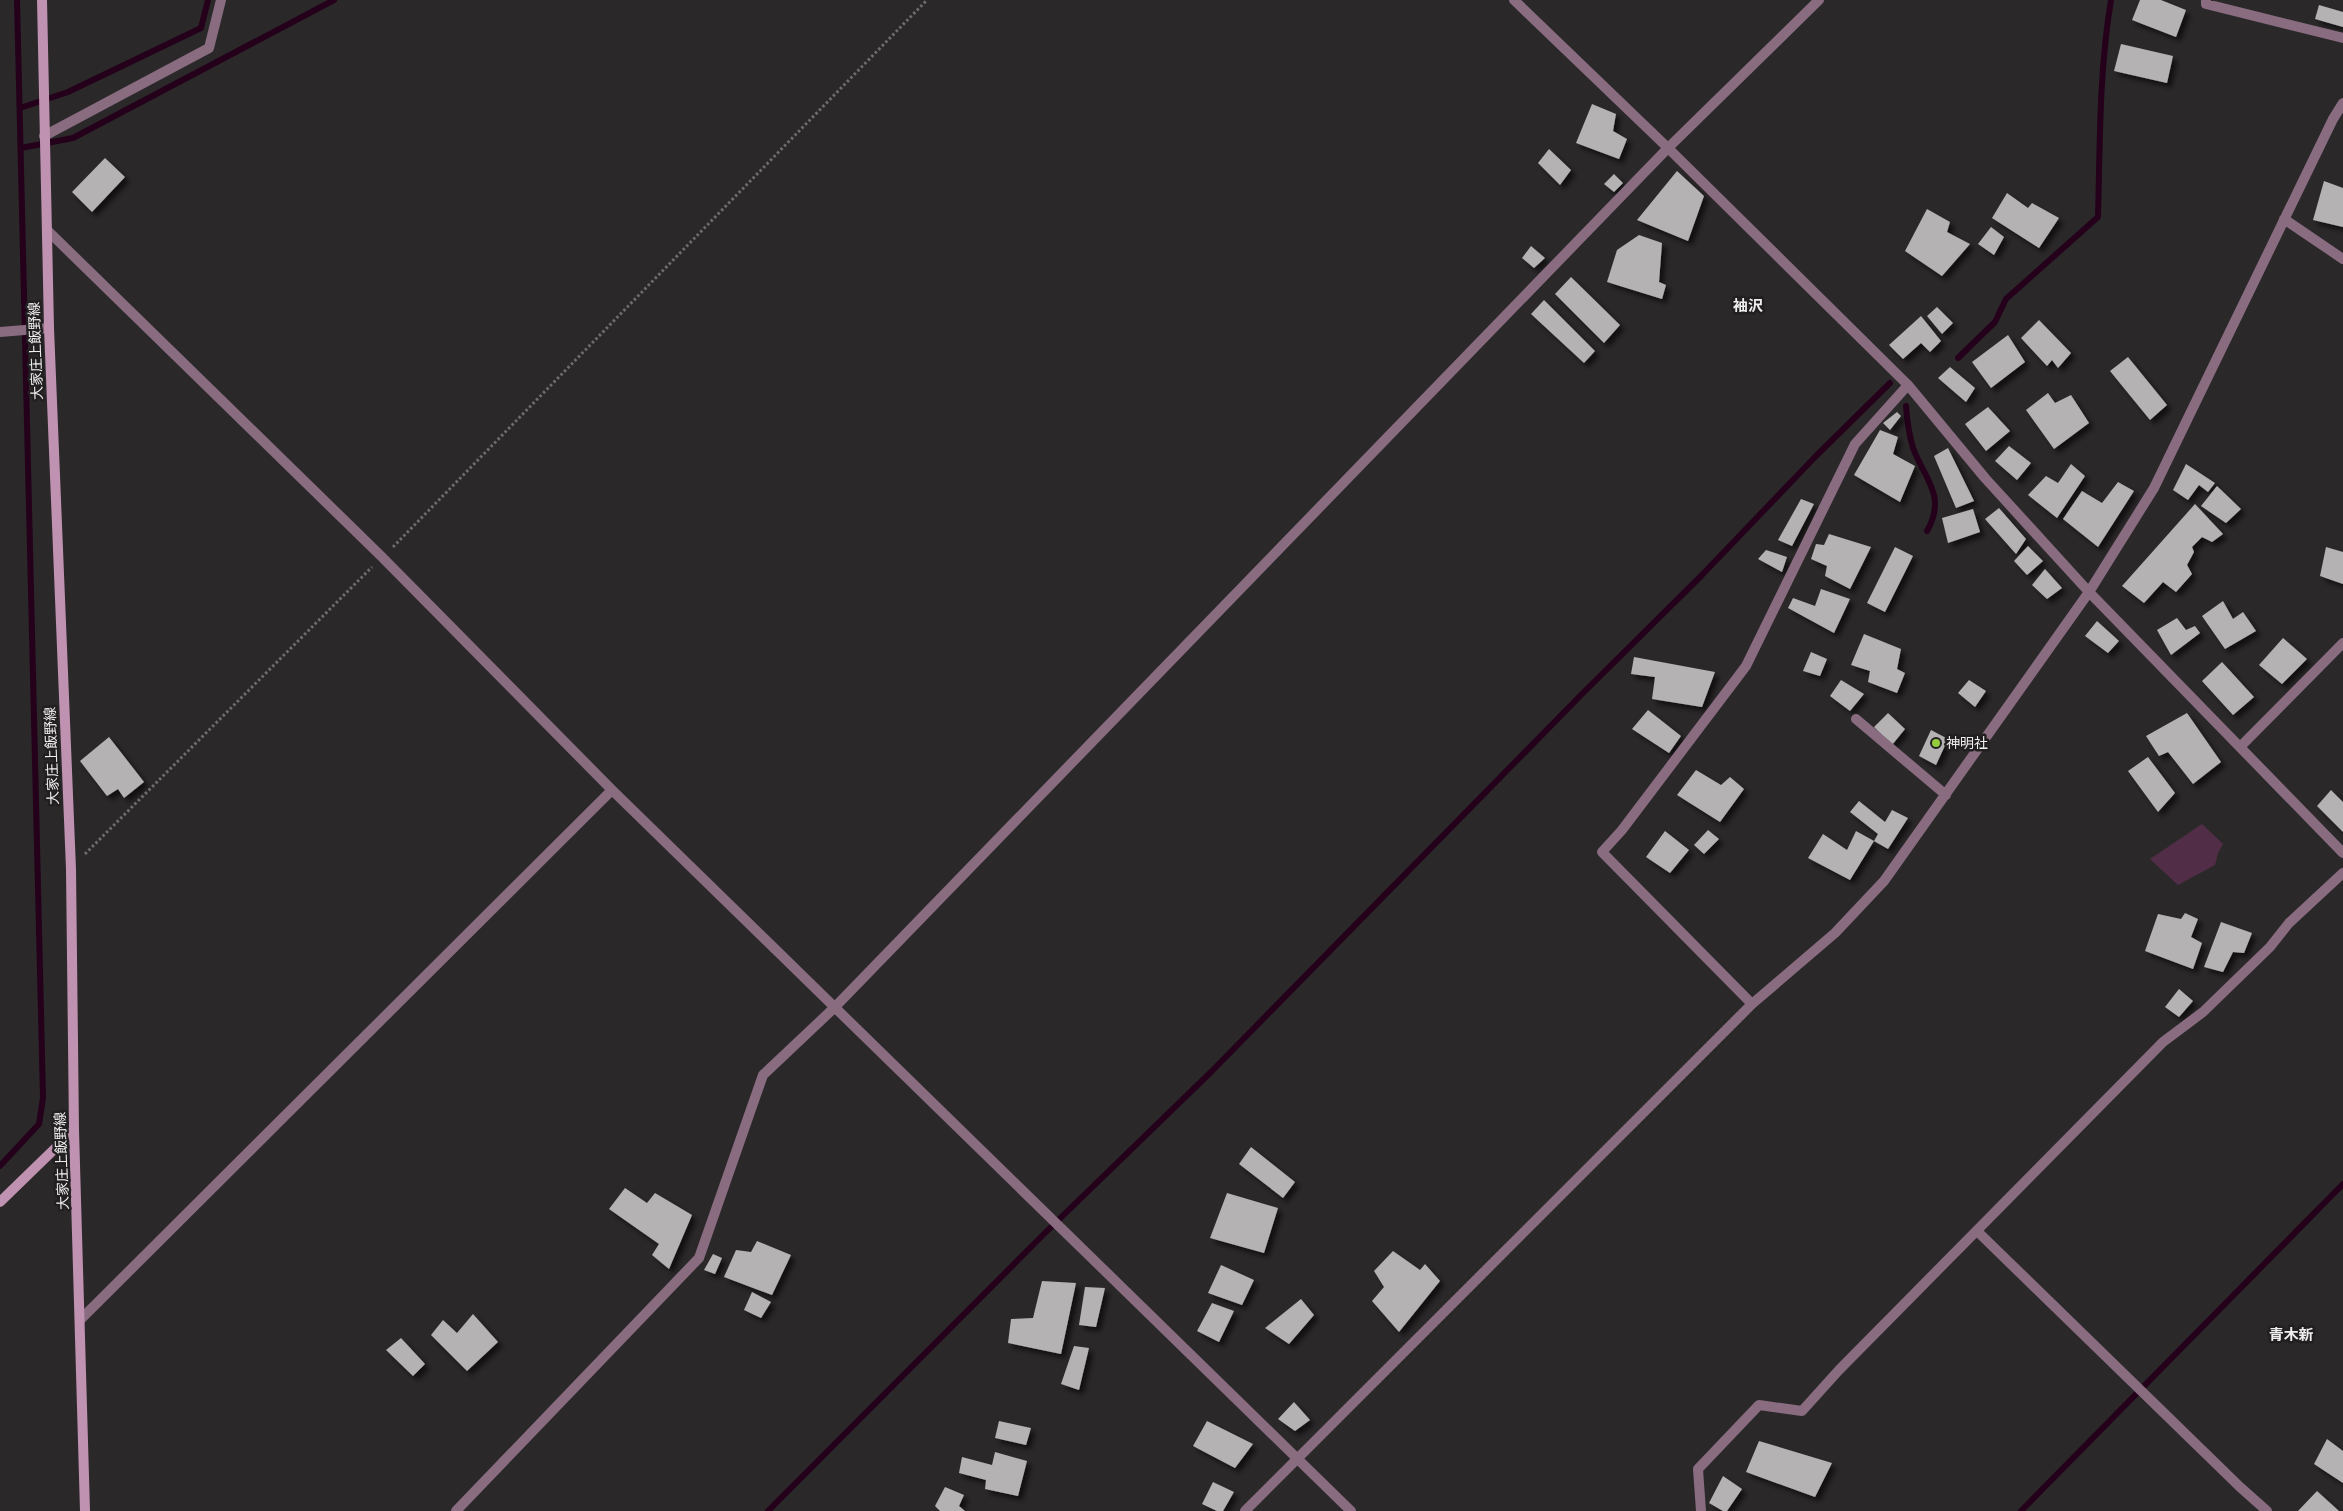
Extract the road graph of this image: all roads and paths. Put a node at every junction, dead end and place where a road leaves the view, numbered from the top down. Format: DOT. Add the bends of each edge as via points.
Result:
graph roads {
  1 [pos="42,0"];
  2 [pos="221,0"];
  3 [pos="927,0"];
  4 [pos="1514,0"];
  5 [pos="1819,0"];
  6 [pos="2206,0"];
  7 [pos="2343,38"];
  8 [pos="2343,103"];
  9 [pos="44,136"];
  10 [pos="1668,148"];
  11 [pos="2284,219"];
  12 [pos="47,230"];
  13 [pos="2343,259"];
  14 [pos="49,328"];
  15 [pos="0,332"];
  16 [pos="1908,385"];
  17 [pos="382,557"];
  18 [pos="2089,592"];
  19 [pos="2343,643"];
  20 [pos="1856,719"];
  21 [pos="2241,746"];
  22 [pos="612,790"];
  23 [pos="1946,795"];
  24 [pos="2343,853"];
  25 [pos="71,868"];
  26 [pos="2343,873"];
  27 [pos="1752,1004"];
  28 [pos="834,1008"];
  29 [pos="74,1130"];
  30 [pos="0,1202"];
  31 [pos="1977,1231"];
  32 [pos="80,1320"];
  33 [pos="1298,1458"];
  34 [pos="85,1511"];
  35 [pos="456,1511"];
  36 [pos="1245,1511"];
  37 [pos="1351,1511"];
  38 [pos="1701,1511"];
  39 [pos="2267,1511"];
  1 -- 9 [label="main road, 大家庄上飯野線"];
  2 -- 9 [label="street" via="209,48"];
  3 -- 17 [label="path"];
  4 -- 10 [label="street"];
  5 -- 10 [label="street"];
  6 -- 7 [label="street" via="2206,4"];
  8 -- 11 [label="street"];
  9 -- 12 [label="main road, 大家庄上飯野線"];
  10 -- 16 [label="street"];
  10 -- 28 [label="street"];
  11 -- 13 [label="street"];
  11 -- 18 [label="street" via="2154,488"];
  12 -- 14 [label="main road, 大家庄上飯野線"];
  12 -- 17 [label="street"];
  14 -- 15 [label="street"];
  14 -- 25 [label="main road, 大家庄上飯野線"];
  16 -- 18 [label="street" via="1984,478"];
  16 -- 27 [label="street" via="1855,444 1746,666 1602,852"];
  17 -- 22 [label="street"];
  17 -- 25 [label="path"];
  18 -- 21 [label="street"];
  18 -- 23 [label="street"];
  19 -- 21 [label="street"];
  20 -- 23 [label="street"];
  21 -- 24 [label="street"];
  22 -- 28 [label="street"];
  22 -- 32 [label="street"];
  23 -- 27 [label="street" via="1884,881 1836,934"];
  25 -- 29 [label="main road, 大家庄上飯野線"];
  26 -- 31 [label="street" via="2202,1012 2163,1042"];
  27 -- 33 [label="street"];
  28 -- 33 [label="street"];
  28 -- 35 [label="street" via="763,1075 699,1258"];
  29 -- 30 [label="main road"];
  29 -- 32 [label="main road, 大家庄上飯野線"];
  31 -- 38 [label="street" via="1839,1370 1802,1412 1759,1405 1698,1469"];
  31 -- 39 [label="street"];
  32 -- 34 [label="main road, 大家庄上飯野線"];
  33 -- 36 [label="street"];
  33 -- 37 [label="street"];
}
